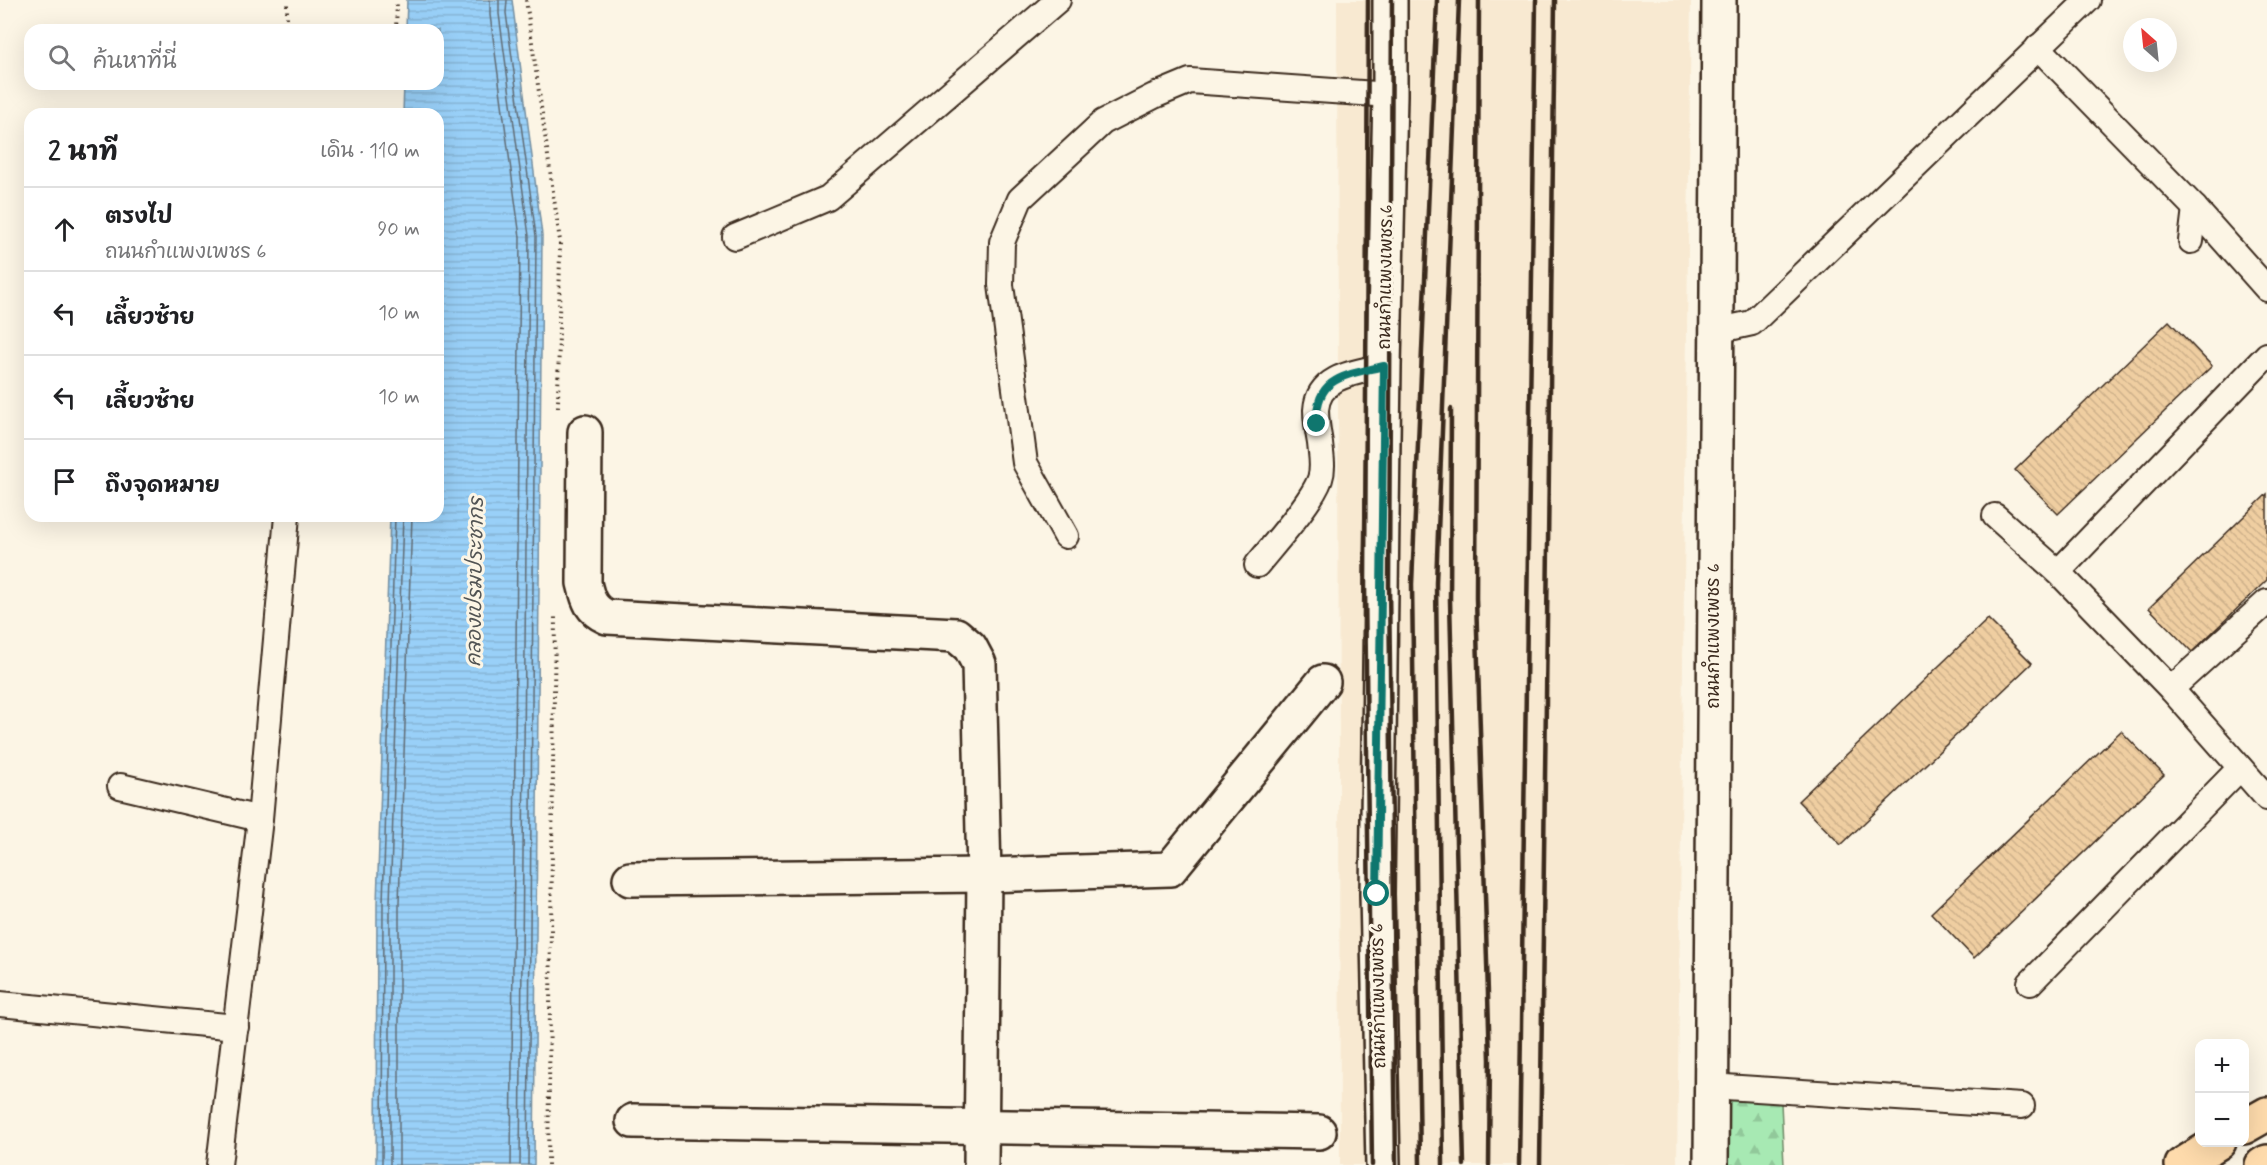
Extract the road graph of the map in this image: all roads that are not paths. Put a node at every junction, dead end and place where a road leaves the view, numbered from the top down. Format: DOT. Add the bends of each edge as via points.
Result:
graph roads {
  1 [pos="1058,0"];
  2 [pos="1390,0"];
  3 [pos="1719,0"];
  4 [pos="2088,0"];
  5 [pos="2038,47"];
  6 [pos="1390,95"];
  7 [pos="2195,207"];
  8 [pos="735,237"];
  9 [pos="2192,241"];
  10 [pos="2267,289"];
  11 [pos="1716,331"];
  12 [pos="2267,355"];
  13 [pos="1384,366"];
  14 [pos="585,432"];
  15 [pos="1995,516"];
  16 [pos="286,522"];
  17 [pos="1066,536"];
  18 [pos="1257,565"];
  19 [pos="2058,573"];
  20 [pos="2267,602"];
  21 [pos="1323,682"];
  22 [pos="2171,689"];
  23 [pos="2240,768"];
  24 [pos="120,786"];
  25 [pos="2267,798"];
  26 [pos="260,819"];
  27 [pos="984,875"];
  28 [pos="630,879"];
  29 [pos="2030,982"];
  30 [pos="0,1004"];
  31 [pos="236,1027"];
  32 [pos="1710,1086"];
  33 [pos="2022,1106"];
  34 [pos="2267,1114"];
  35 [pos="633,1120"];
  36 [pos="2249,1124"];
  37 [pos="981,1127"];
  38 [pos="1319,1132"];
  39 [pos="2212,1147"];
  40 [pos="2267,1162"];
  41 [pos="219,1165"];
  42 [pos="981,1165"];
  43 [pos="1383,1165"];
  44 [pos="1711,1165"];
  45 [pos="2182,1165"];
  46 [pos="2262,1165"];
  1 -- 8 [label="lane" via="828,198"];
  2 -- 6 [label="street, ถนนกำแพงเพชร 6"];
  3 -- 11 [label="street, ถนนกำแพงเพชร 6"];
  4 -- 5 [label="lane"];
  5 -- 7 [label="lane"];
  5 -- 11 [label="lane" via="1752,323"];
  6 -- 13 [label="street, ถนนกำแพงเพชร 6"];
  6 -- 17 [label="lane" via="1190,81 1103,122 1020,199 1002,242 1001,285 1023,451 1025,463"];
  7 -- 9 [label="lane"];
  7 -- 10 [label="lane"];
  11 -- 32 [label="street, ถนนกำแพงเพชร 6"];
  12 -- 19 [label="lane"];
  13 -- 18 [label="lane" via="1340,376 1320,396 1316,408 1320,480"];
  13 -- 43 [label="street, ถนนกำแพงเพชร 6" via="1377,894"];
  14 -- 27 [label="street" via="584,583 595,611 607,617 956,635 970,647 979,664"];
  15 -- 19 [label="lane"];
  16 -- 26 [label="lane"];
  19 -- 22 [label="lane"];
  20 -- 22 [label="lane"];
  21 -- 27 [label="street" via="1170,869"];
  22 -- 23 [label="lane"];
  23 -- 25 [label="lane"];
  23 -- 29 [label="lane"];
  24 -- 26 [label="lane"];
  26 -- 31 [label="lane"];
  27 -- 28 [label="street"];
  27 -- 37 [label="street"];
  30 -- 31 [label="lane"];
  31 -- 41 [label="lane"];
  32 -- 33 [label="lane"];
  32 -- 44 [label="street, ถนนกำแพงเพชร 6"];
  34 -- 36 [label="main road"];
  35 -- 37 [label="street"];
  37 -- 38 [label="street"];
  37 -- 42 [label="street"];
  39 -- 45 [label="main road"];
  40 -- 46 [label="main road"];
}
